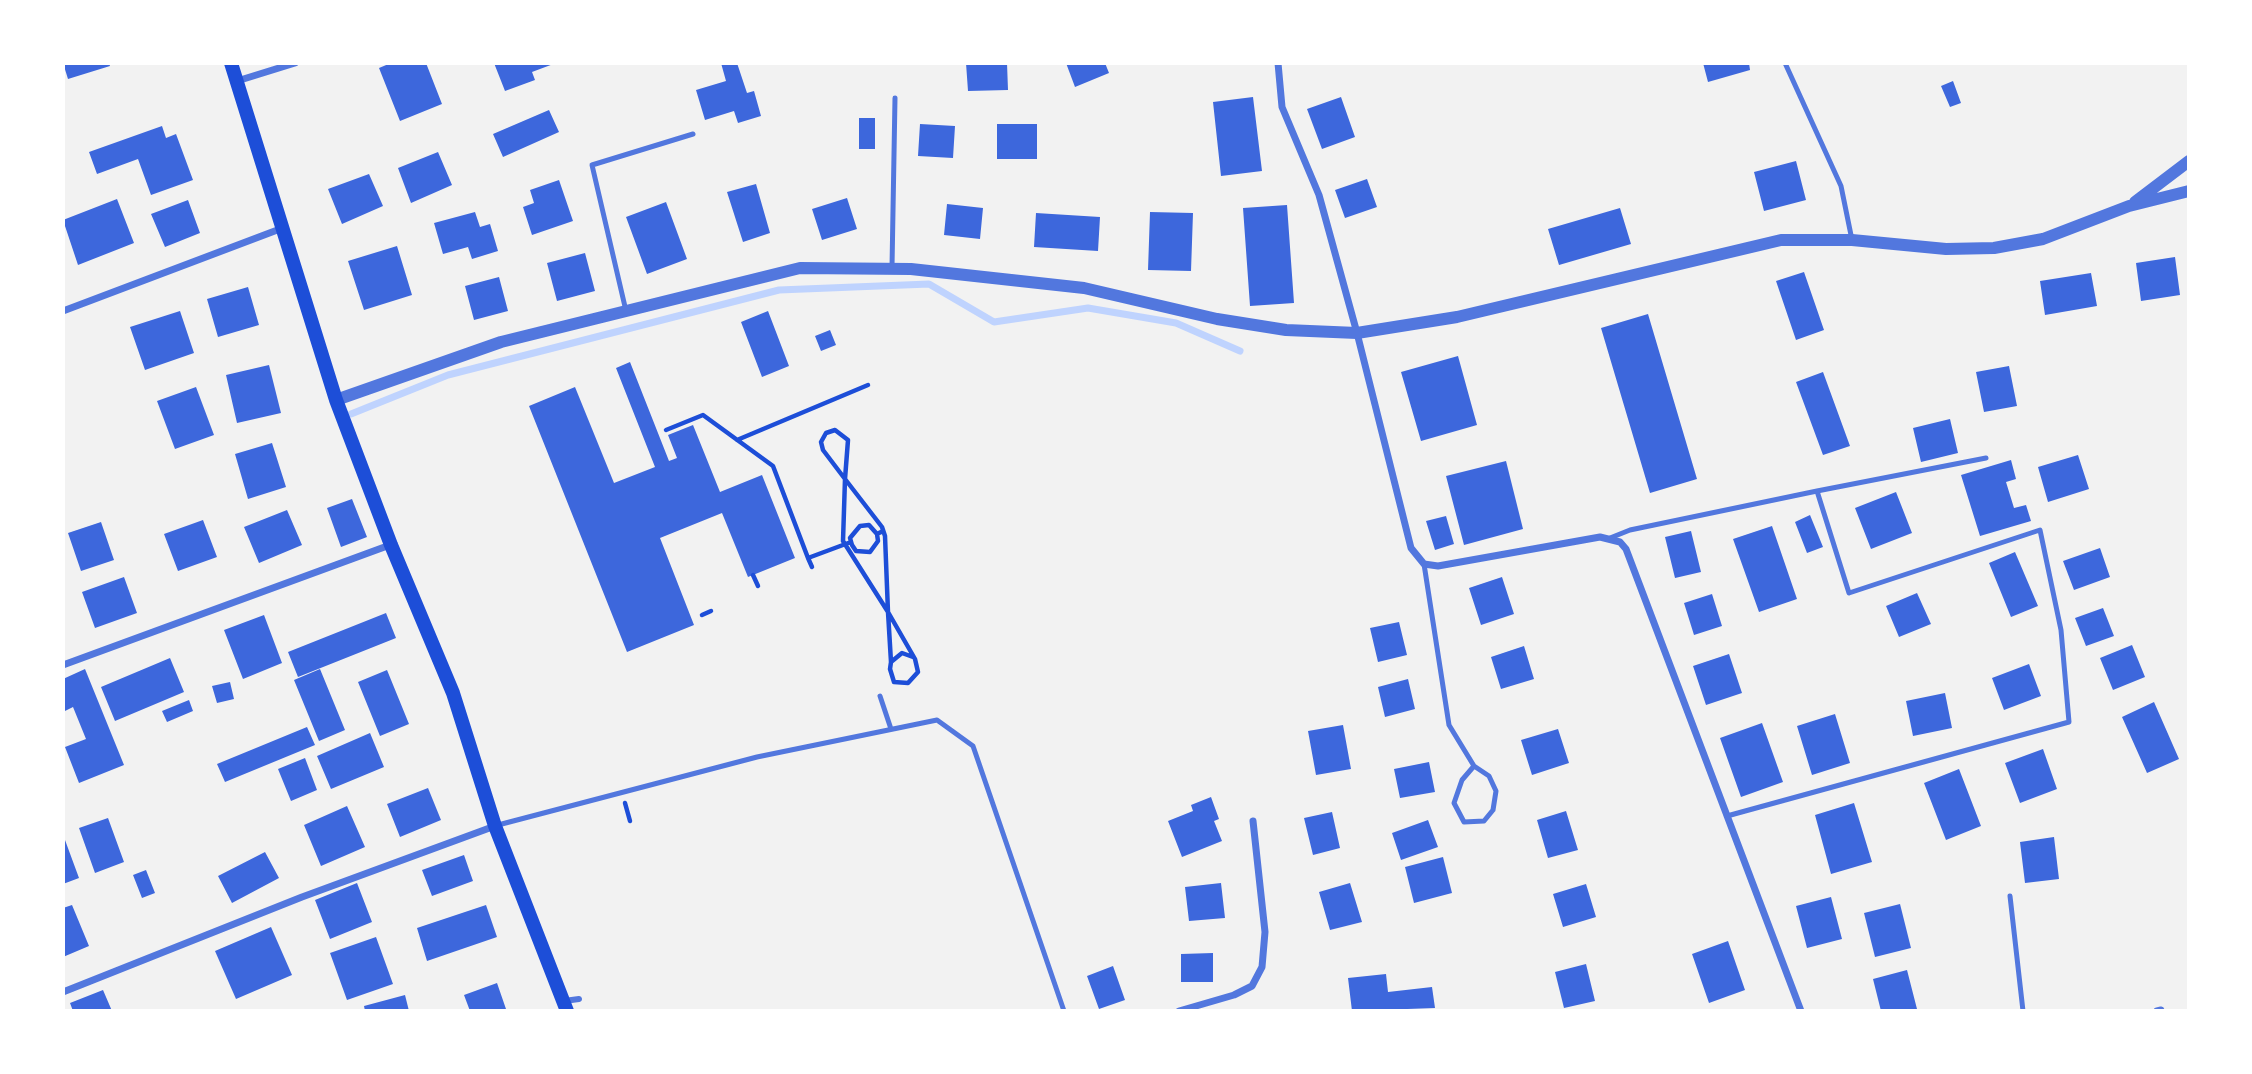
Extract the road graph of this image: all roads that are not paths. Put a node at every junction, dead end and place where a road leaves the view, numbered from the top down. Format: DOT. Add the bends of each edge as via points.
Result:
graph roads {
  1 [pos="231,63"];
  2 [pos="295,63"];
  3 [pos="1278,63"];
  4 [pos="1785,63"];
  5 [pos="237,81"];
  6 [pos="895,98"];
  7 [pos="693,134"];
  8 [pos="2189,161"];
  9 [pos="2189,191"];
  10 [pos="2129,206"];
  11 [pos="280,229"];
  12 [pos="1852,240"];
  13 [pos="892,271"];
  14 [pos="63,311"];
  15 [pos="626,311"];
  16 [pos="1357,333"];
  17 [pos="336,400"];
  18 [pos="1986,458"];
  19 [pos="1818,491"];
  20 [pos="1610,538"];
  21 [pos="391,544"];
  22 [pos="1424,565"];
  23 [pos="63,665"];
  24 [pos="880,696"];
  25 [pos="891,729"];
  26 [pos="1474,766"];
  27 [pos="1727,816"];
  28 [pos="1253,821"];
  29 [pos="495,826"];
  30 [pos="2010,896"];
  31 [pos="63,992"];
  32 [pos="570,1004"];
  33 [pos="1064,1011"];
  34 [pos="1179,1011"];
  35 [pos="1801,1011"];
  36 [pos="2022,1011"];
  1 -- 5 [label="main road"];
  2 -- 5 [label="street"];
  3 -- 16 [label="street" via="1282,107 1319,195"];
  4 -- 12 [label="lane" via="1841,186"];
  5 -- 11 [label="main road"];
  6 -- 13 [label="lane"];
  7 -- 15 [label="lane" via="592,165"];
  8 -- 10 [label="street"];
  9 -- 10 [label="street"];
  10 -- 12 [label="street" via="2043,239 1994,248 1947,250"];
  11 -- 14 [label="street"];
  11 -- 17 [label="main road"];
  12 -- 16 [label="street" via="1781,240 1457,317"];
  13 -- 15 [label="street" via="800,268"];
  13 -- 16 [label="street" via="911,269 1084,288 1217,319 1298,331"];
  15 -- 17 [label="street" via="501,342"];
  16 -- 22 [label="street" via="1411,548"];
  17 -- 21 [label="main road"];
  18 -- 19 [label="lane"];
  19 -- 20 [label="lane"];
  19 -- 27 [label="lane" via="1849,593 2040,530 2061,630 2069,722"];
  20 -- 22 [label="street"];
  20 -- 27 [label="street" via="1626,549"];
  21 -- 23 [label="street"];
  21 -- 29 [label="main road" via="453,693"];
  22 -- 26 [label="lane" via="1449,725"];
  24 -- 25 [label="lane"];
  25 -- 29 [label="lane" via="757,757"];
  25 -- 33 [label="lane" via="937,720 973,746"];
  26 -- 26 [label="lane" via="1462,780 1454,803 1464,822 1484,821 1493,810 1493,784"];
  27 -- 35 [label="street"];
  28 -- 34 [label="street" via="1265,932 1262,967 1252,986"];
  29 -- 31 [label="street"];
  29 -- 32 [label="main road"];
  30 -- 36 [label="lane"];
}
